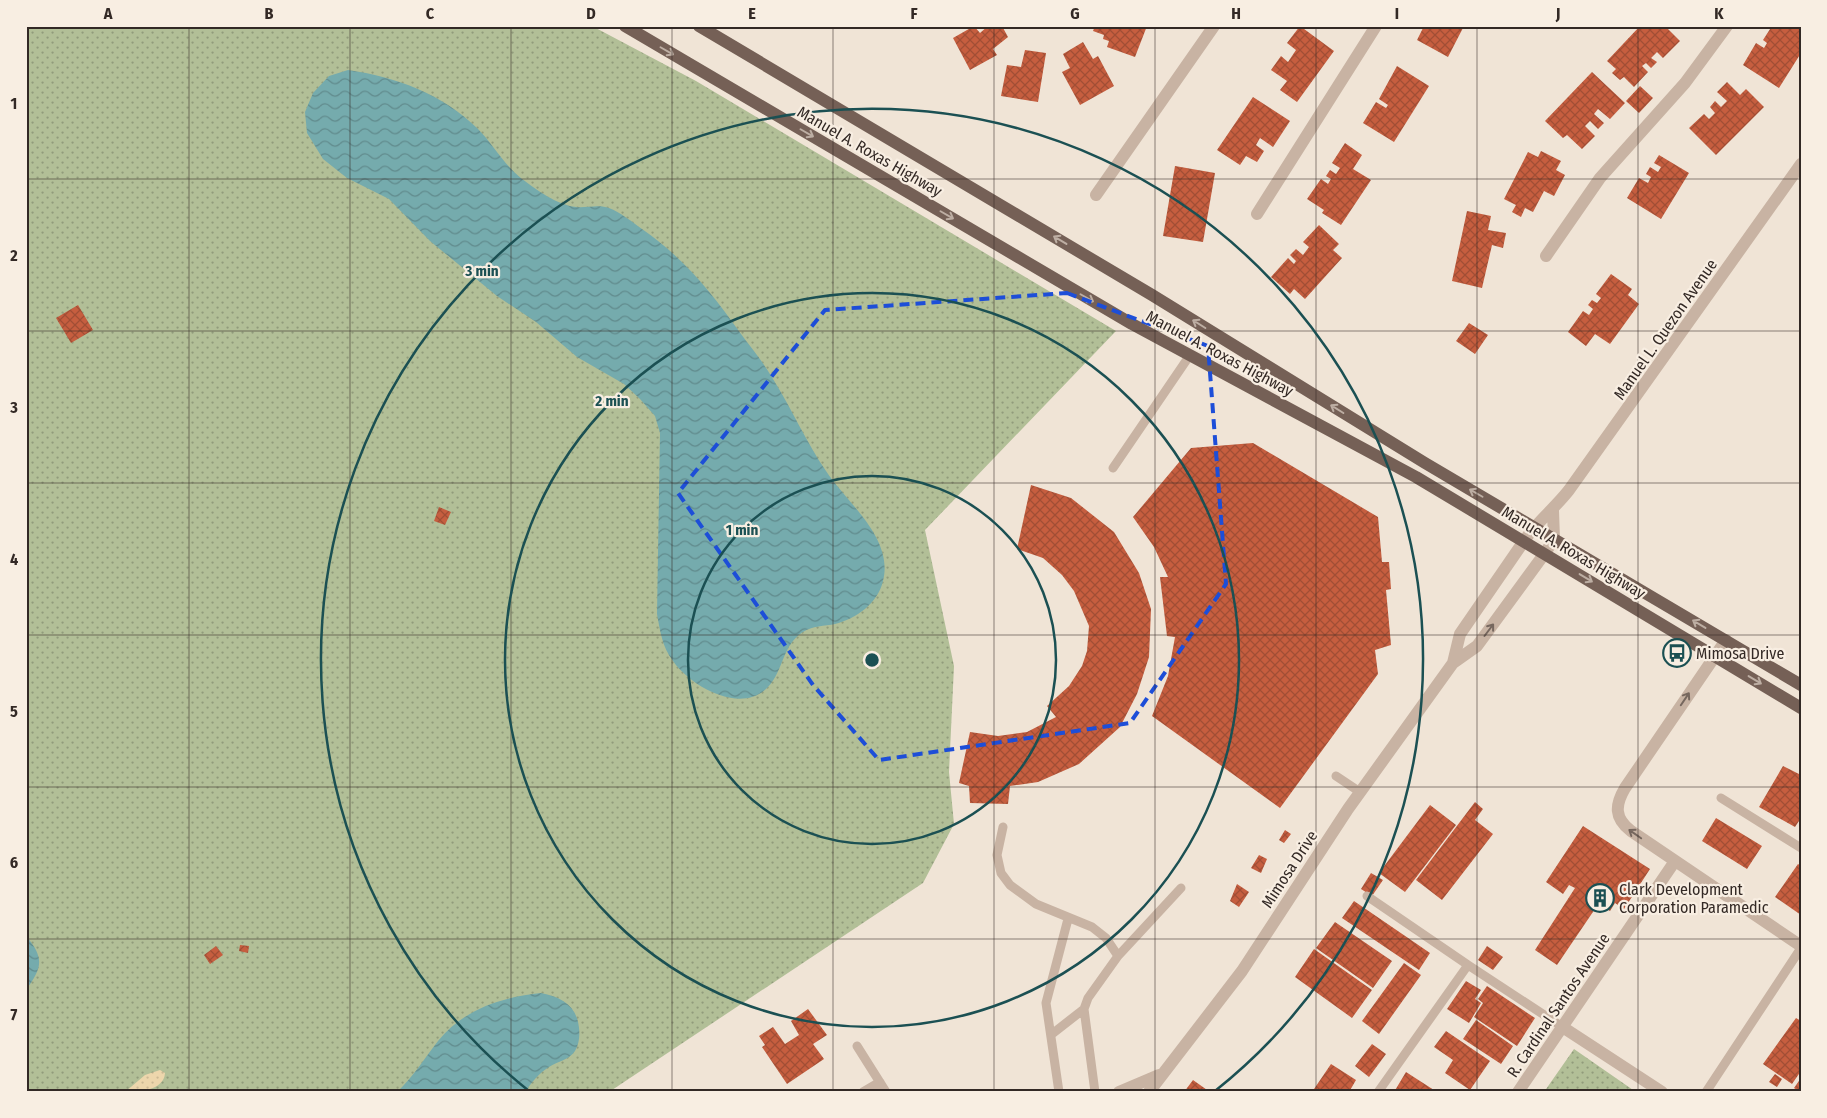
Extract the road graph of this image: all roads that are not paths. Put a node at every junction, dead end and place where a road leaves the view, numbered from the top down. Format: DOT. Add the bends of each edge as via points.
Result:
graph roads {
  1 [pos="625,26"];
  2 [pos="700,26"];
  3 [pos="1214,26"];
  4 [pos="1376,26"];
  5 [pos="1727,26"];
  6 [pos="1801,164"];
  7 [pos="1096,195"];
  8 [pos="1257,214"];
  9 [pos="1546,256"];
  10 [pos="1190,355"];
  11 [pos="1112,468"];
  12 [pos="1552,511"];
  13 [pos="1533,527"];
  14 [pos="1554,539"];
  15 [pos="1524,541"];
  16 [pos="1545,553"];
  17 [pos="1726,640"];
  18 [pos="1715,656"];
  19 [pos="1454,663"];
  20 [pos="1801,685"];
  21 [pos="1801,708"];
  22 [pos="1336,776"];
  23 [pos="1360,792"];
  24 [pos="1721,798"];
  25 [pos="1002,827"];
  26 [pos="1801,848"];
  27 [pos="1675,861"];
  28 [pos="1181,888"];
  29 [pos="1367,896"];
  30 [pos="1068,919"];
  31 [pos="1801,947"];
  32 [pos="1118,956"];
  33 [pos="1468,965"];
  34 [pos="1084,1010"];
  35 [pos="1564,1028"];
  36 [pos="1052,1034"];
  37 [pos="857,1046"];
  38 [pos="1159,1076"];
  39 [pos="880,1082"];
  40 [pos="864,1092"];
  41 [pos="886,1092"];
  42 [pos="1059,1092"];
  43 [pos="1095,1092"];
  44 [pos="1118,1092"];
  45 [pos="1149,1092"];
  46 [pos="1378,1092"];
  47 [pos="1518,1092"];
  48 [pos="1662,1092"];
  49 [pos="1706,1092"];
  1 -- 10 [label="main road, Manuel A. Roxas Highway, one-way"];
  13 -- 2 [label="main road, Manuel A. Roxas Highway, one-way" via="1152,294"];
  3 -- 7 [label="street"];
  4 -- 8 [label="street"];
  5 -- 9 [label="street" via="1685,83 1600,178"];
  6 -- 12 [label="street, Manuel L. Quezon Avenue" via="1629,408"];
  10 -- 11 [label="lane"];
  10 -- 15 [label="main road, Manuel A. Roxas Highway" via="1416,477"];
  12 -- 13 [label="street, Manuel L. Quezon Avenue"];
  12 -- 14 [label="street"];
  13 -- 14 [label="main road, Manuel A. Roxas Highway"];
  13 -- 15 [label="street, Manuel L. Quezon Avenue"];
  14 -- 16 [label="street, Mimosa Drive"];
  17 -- 14 [label="main road, Manuel A. Roxas Highway, one-way"];
  15 -- 16 [label="main road, Manuel A. Roxas Highway"];
  15 -- 19 [label="street, Mimosa Drive" via="1460,634"];
  16 -- 18 [label="main road, Manuel A. Roxas Highway, one-way"];
  19 -- 16 [label="street, Mimosa Drive, one-way" via="1477,646"];
  17 -- 18 [label="street"];
  17 -- 20 [label="main road, Manuel A. Roxas Highway"];
  18 -- 21 [label="main road, Manuel A. Roxas Highway, one-way"];
  27 -- 18 [label="street, one-way" via="1622,824 1617,812 1618,800"];
  19 -- 23 [label="street, Mimosa Drive"];
  22 -- 23 [label="lane"];
  23 -- 38 [label="street, Mimosa Drive" via="1242,971"];
  24 -- 26 [label="lane"];
  25 -- 30 [label="lane" via="997,855 1001,873 1010,885 1036,904"];
  27 -- 31 [label="street"];
  27 -- 35 [label="street, R. Cardinal Santos Avenue"];
  28 -- 32 [label="lane"];
  29 -- 33 [label="lane"];
  30 -- 32 [label="lane" via="1092,928 1106,938"];
  30 -- 36 [label="lane" via="1046,1003"];
  31 -- 49 [label="lane"];
  32 -- 34 [label="lane" via="1088,998"];
  33 -- 35 [label="lane"];
  33 -- 46 [label="lane"];
  34 -- 36 [label="lane"];
  34 -- 43 [label="lane"];
  35 -- 47 [label="street, R. Cardinal Santos Avenue"];
  35 -- 48 [label="street"];
  36 -- 42 [label="lane"];
  37 -- 39 [label="lane"];
  38 -- 44 [label="street"];
  38 -- 45 [label="street, Mimosa Drive"];
  39 -- 40 [label="lane"];
  39 -- 41 [label="lane"];
}
